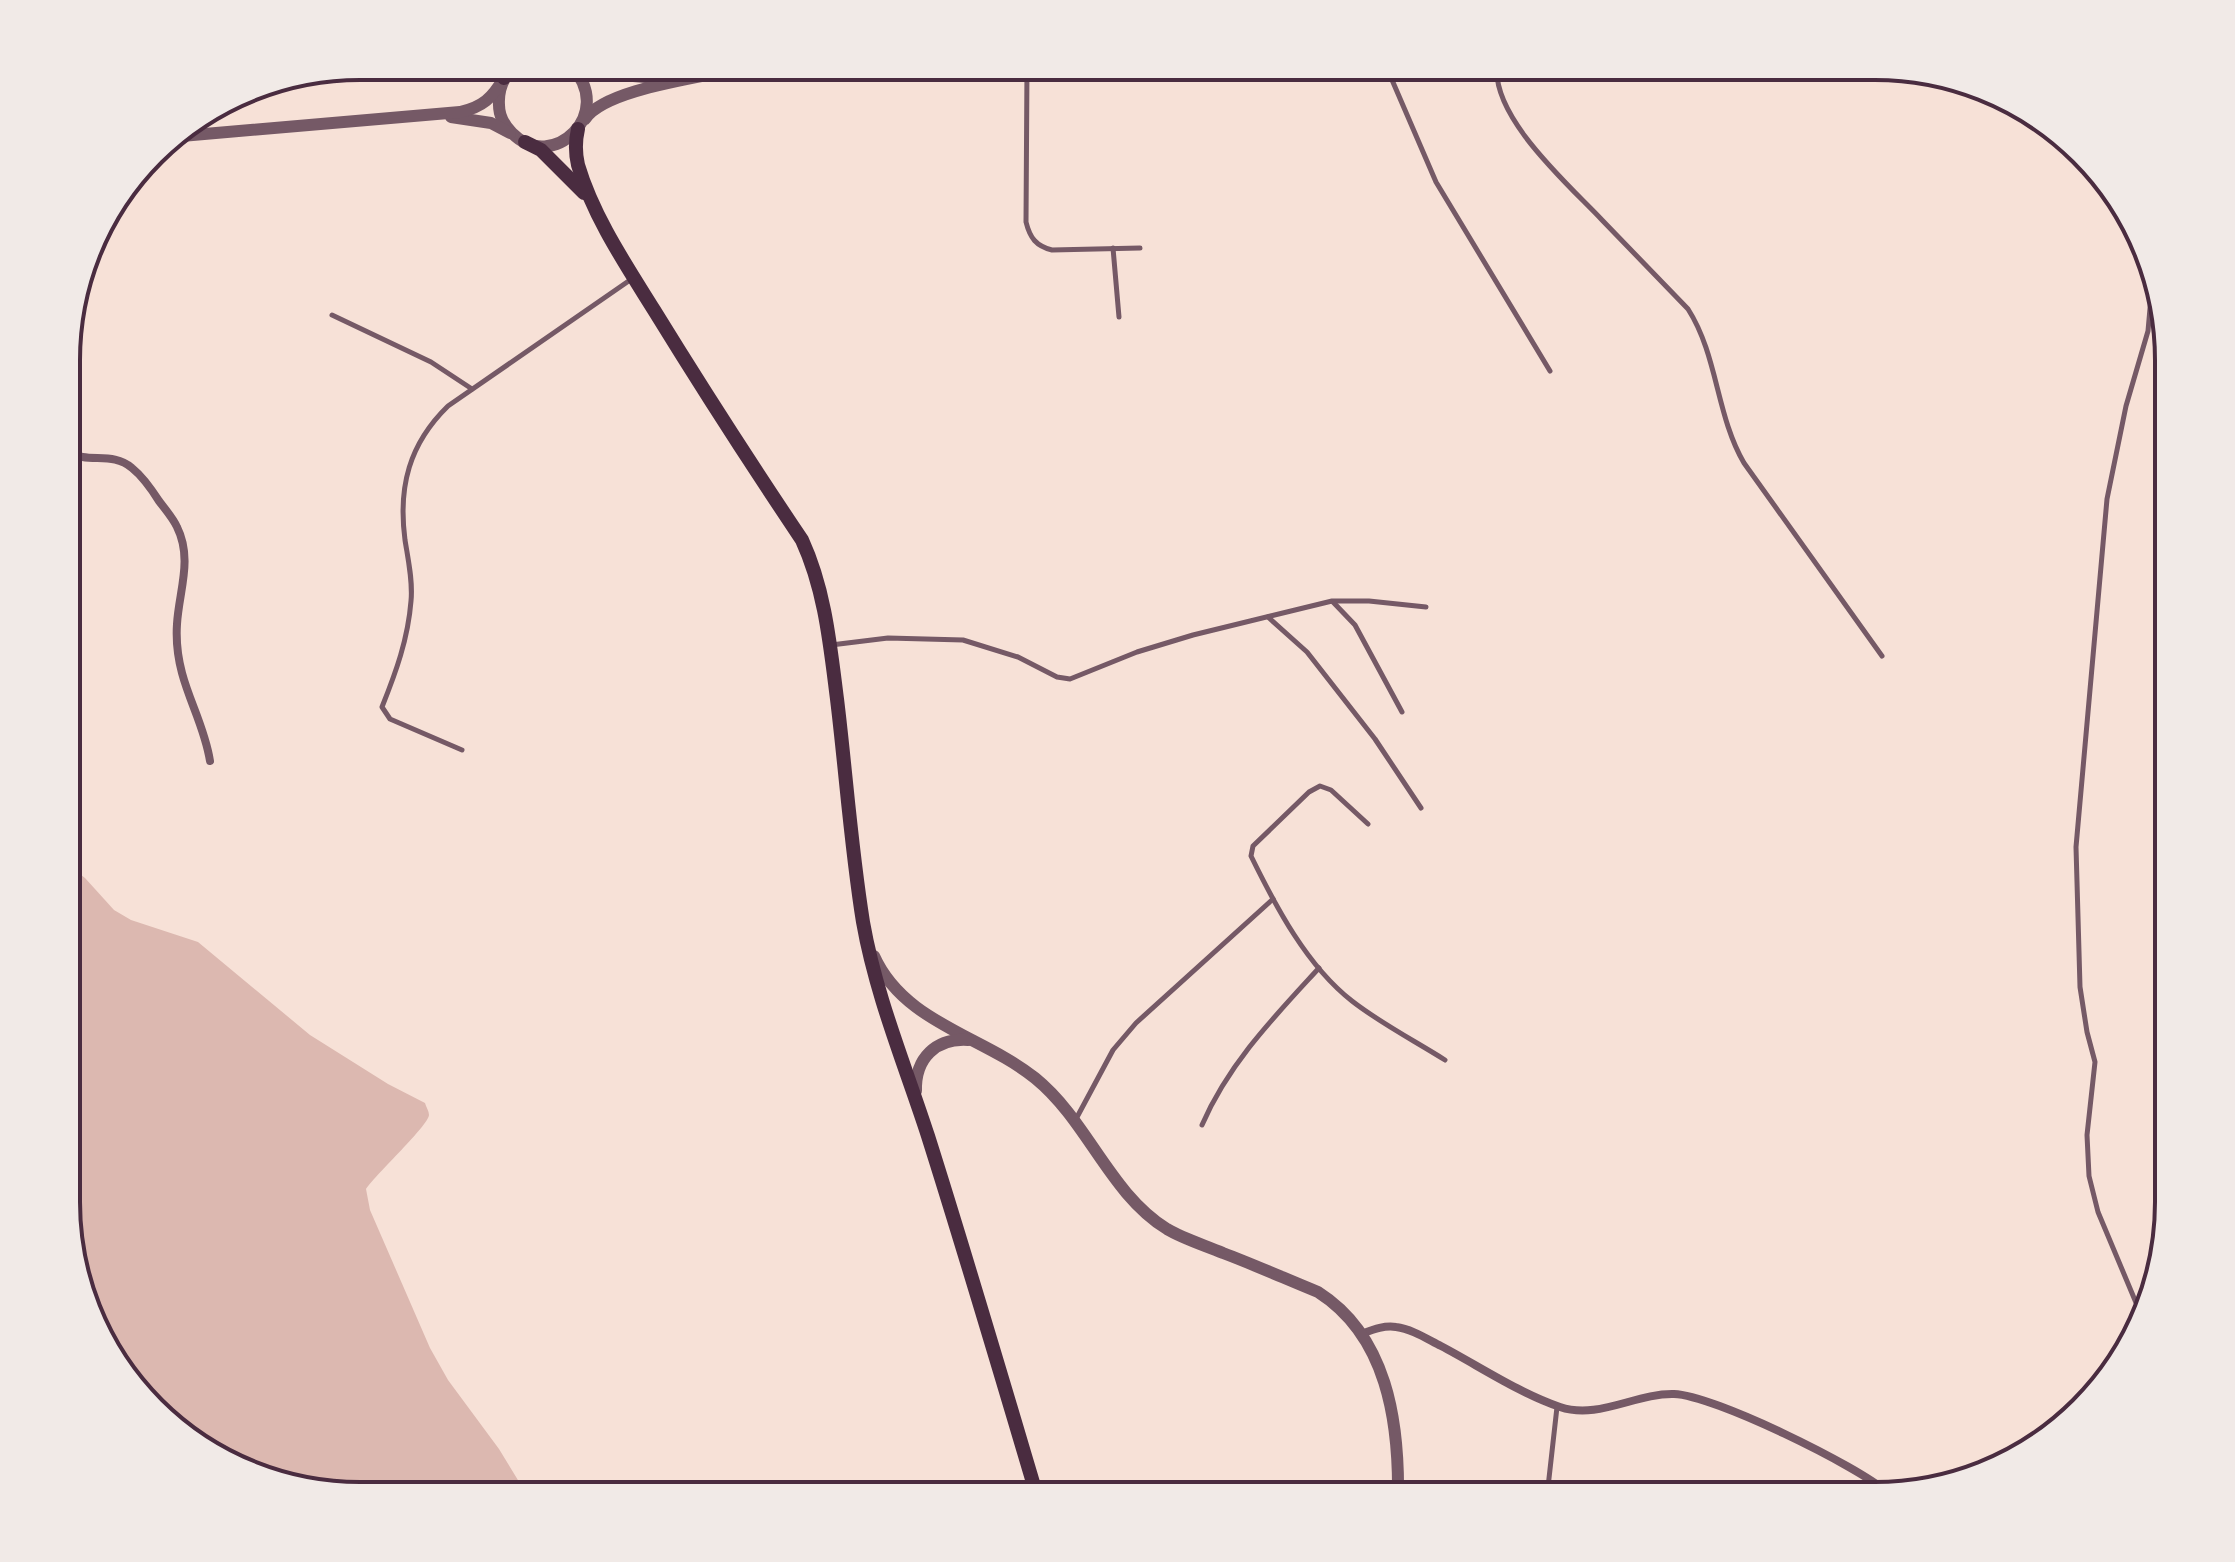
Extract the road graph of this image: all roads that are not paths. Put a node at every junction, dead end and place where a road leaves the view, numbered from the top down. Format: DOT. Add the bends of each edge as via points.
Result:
graph roads {
  1 [pos="500,80"];
  2 [pos="502,80"];
  3 [pos="582,80"];
  4 [pos="689,80"];
  5 [pos="1027,80"];
  6 [pos="1392,81"];
  7 [pos="1497,81"];
  8 [pos="432,116"];
  9 [pos="578,129"];
  10 [pos="195,134"];
  11 [pos="520,139"];
  12 [pos="599,213"];
  13 [pos="1113,248"];
  14 [pos="1140,248"];
  15 [pos="634,277"];
  16 [pos="2150,307"];
  17 [pos="332,315"];
  18 [pos="1119,317"];
  19 [pos="1550,371"];
  20 [pos="472,389"];
  21 [pos="80,456"];
  22 [pos="1332,601"];
  23 [pos="1426,607"];
  24 [pos="1267,617"];
  25 [pos="830,645"];
  26 [pos="1882,656"];
  27 [pos="1402,712"];
  28 [pos="462,750"];
  29 [pos="210,761"];
  30 [pos="1421,808"];
  31 [pos="1368,824"];
  32 [pos="1273,899"];
  33 [pos="863,923"];
  34 [pos="1319,968"];
  35 [pos="976,1041"];
  36 [pos="1445,1060"];
  37 [pos="916,1102"];
  38 [pos="1075,1120"];
  39 [pos="1202,1125"];
  40 [pos="2136,1303"];
  41 [pos="1361,1334"];
  42 [pos="1557,1406"];
  43 [pos="1033,1481"];
  44 [pos="1397,1482"];
  45 [pos="1549,1482"];
  46 [pos="1871,1482"];
  1 -- 8 [label="street" via="491,99 476,109"];
  2 -- 11 [label="street" via="499,109"];
  3 -- 9 [label="street" via="588,104"];
  4 -- 9 [label="street" via="610,100 591,110"];
  5 -- 13 [label="lane" via="1030,235 1040,247 1052,250"];
  6 -- 19 [label="lane" via="1436,182"];
  7 -- 26 [label="lane" via="1528,140 1688,309 1701,330 1737,452"];
  8 -- 10 [label="street"];
  8 -- 11 [label="street" via="491,123"];
  9 -- 11 [label="street" via="554,144 540,146"];
  9 -- 12 [label="main road" via="578,162"];
  11 -- 12 [label="main road" via="569,176"];
  12 -- 15 [label="main road"];
  13 -- 14 [label="lane"];
  13 -- 18 [label="lane"];
  15 -- 20 [label="lane"];
  15 -- 25 [label="main road" via="802,540 821,592"];
  16 -- 40 [label="lane" via="2107,499 2076,847 2080,987 2095,1062 2087,1135 2089,1176 2098,1212"];
  17 -- 20 [label="lane" via="431,362"];
  20 -- 28 [label="lane" via="434,419 408,467 403,522 412,598 402,659 382,707 390,719"];
  21 -- 29 [label="street" via="117,459 133,468 177,526 184,549 177,624 182,673 206,735"];
  22 -- 23 [label="lane"];
  22 -- 24 [label="lane"];
  22 -- 27 [label="lane" via="1355,625"];
  24 -- 25 [label="lane" via="1137,652 1070,679 963,640 888,638"];
  24 -- 30 [label="lane" via="1307,652"];
  25 -- 33 [label="main road"];
  31 -- 32 [label="lane" via="1331,790 1320,786 1309,792 1253,846 1251,856"];
  32 -- 34 [label="lane"];
  32 -- 38 [label="lane" via="1136,1023 1113,1050"];
  33 -- 35 [label="street" via="880,969 905,1000"];
  33 -- 37 [label="main road" via="887,1021"];
  34 -- 36 [label="lane" via="1353,1002"];
  34 -- 39 [label="lane" via="1249,1046 1216,1093"];
  35 -- 37 [label="street" via="939,1044 927,1053 915,1080"];
  35 -- 38 [label="street" via="1039,1081"];
  37 -- 43 [label="main road"];
  38 -- 41 [label="street" via="1131,1198 1166,1228 1318,1292 1335,1303"];
  41 -- 42 [label="street" via="1386,1326 1411,1331"];
  41 -- 44 [label="street" via="1383,1377 1395,1419"];
  42 -- 45 [label="lane"];
  42 -- 46 [label="street" via="1586,1410 1671,1394 1690,1396 1808,1447"];
}
